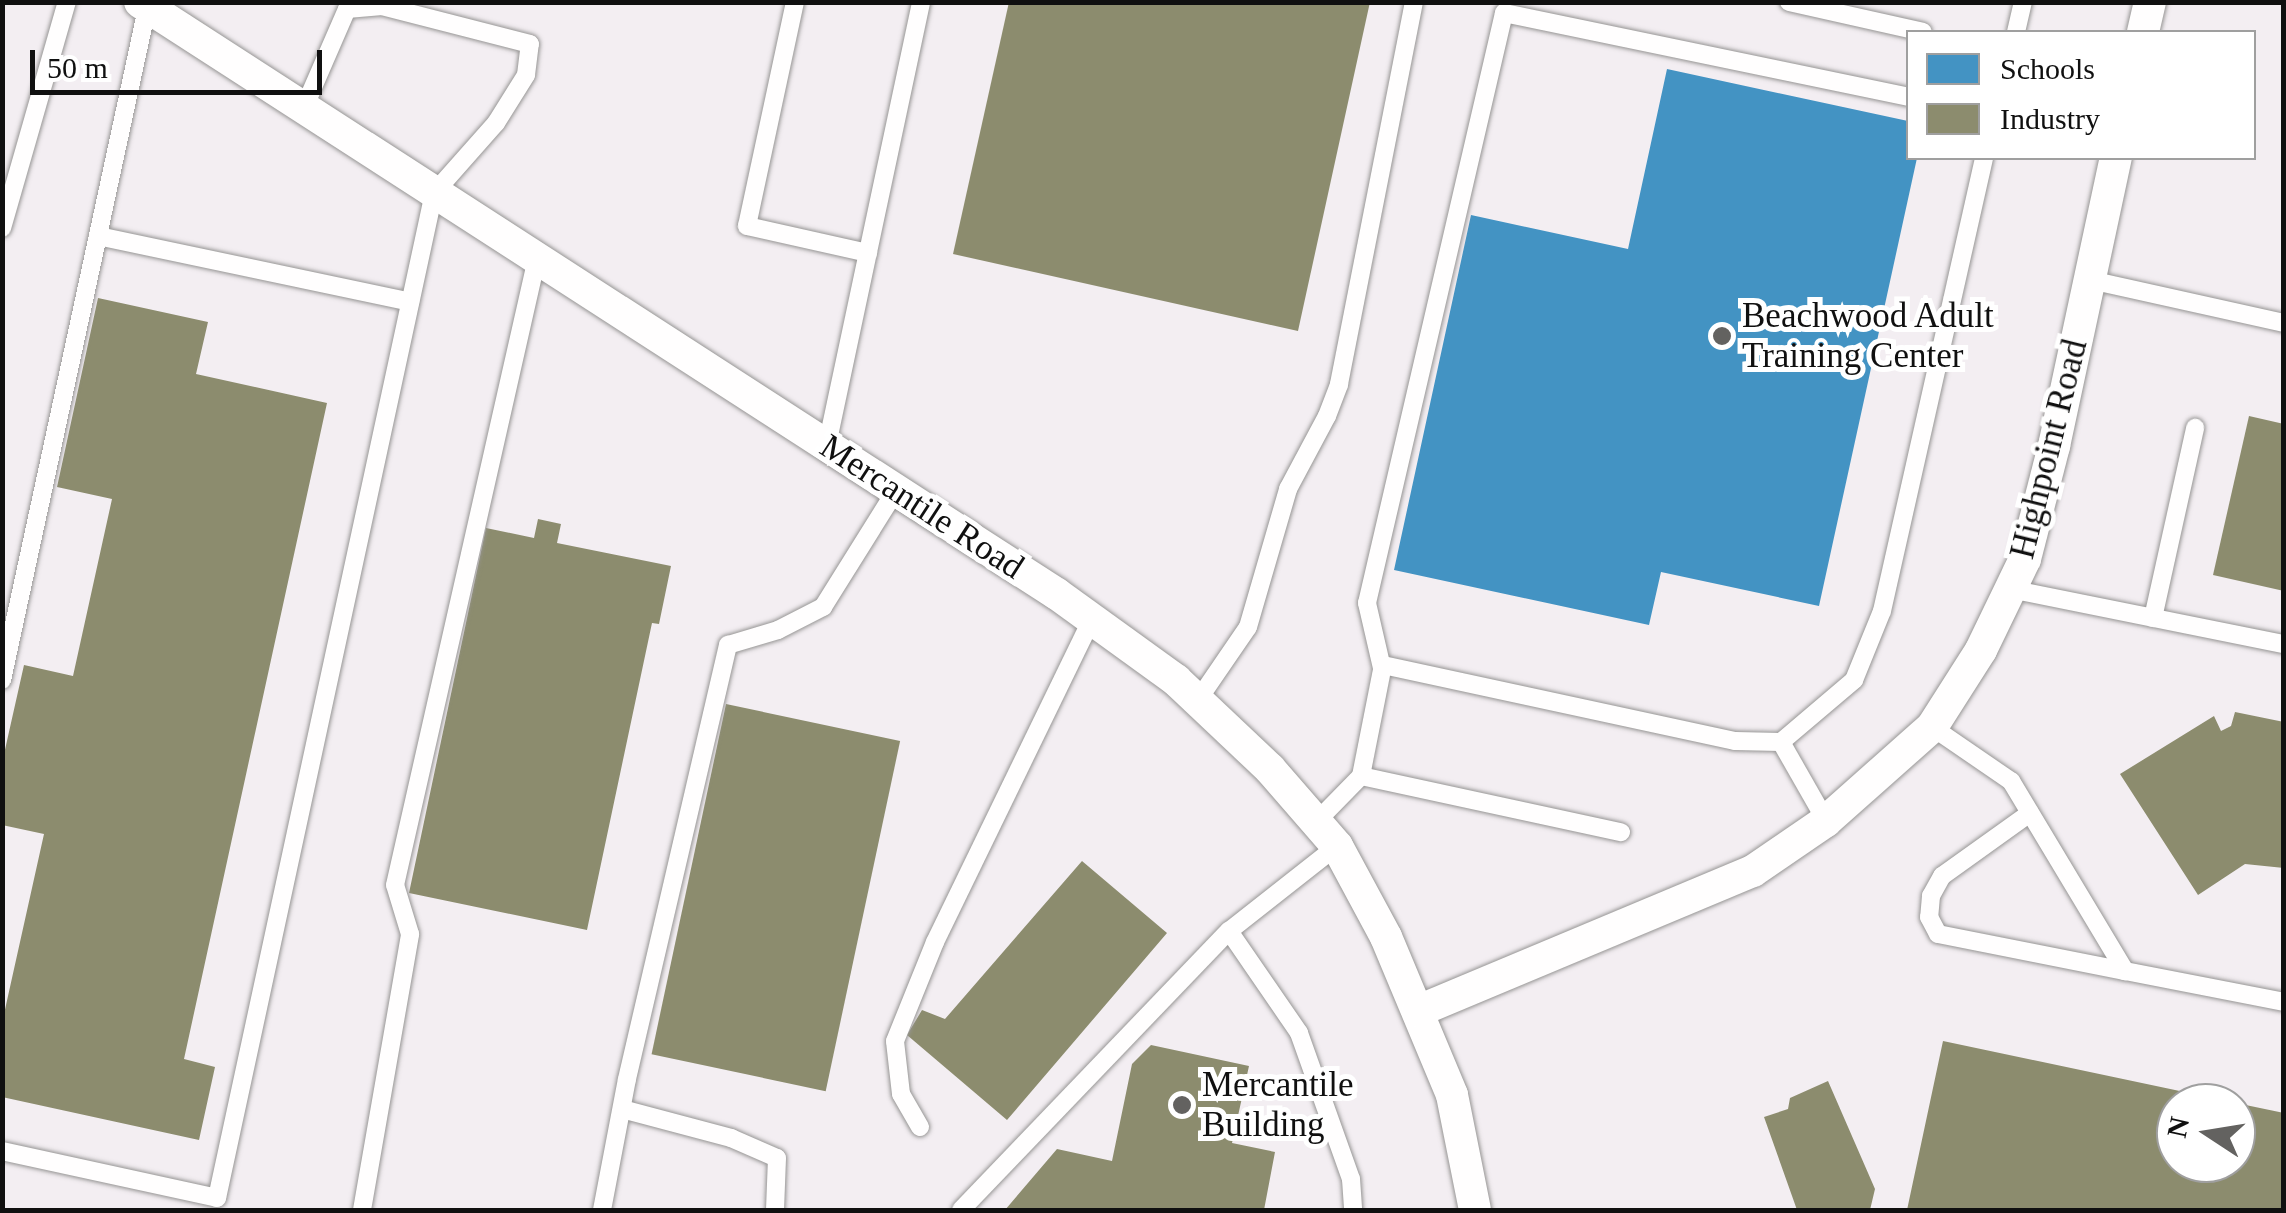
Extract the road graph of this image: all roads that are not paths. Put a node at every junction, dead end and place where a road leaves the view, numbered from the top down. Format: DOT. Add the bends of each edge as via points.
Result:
graph roads {
  1 [pos="67,2"];
  2 [pos="794,2"];
  3 [pos="922,2"];
  4 [pos="1414,2"];
  5 [pos="1790,2"];
  6 [pos="2023,2"];
  7 [pos="2150,2"];
  8 [pos="144,5"];
  9 [pos="347,6"];
  10 [pos="1913,30"];
  11 [pos="2016,30"];
  12 [pos="2143,30"];
  13 [pos="1906,98"];
  14 [pos="304,108"];
  15 [pos="1984,160"];
  16 [pos="2116,160"];
  17 [pos="434,192"];
  18 [pos="2,228"];
  19 [pos="98,236"];
  20 [pos="868,253"];
  21 [pos="537,258"];
  22 [pos="2090,280"];
  23 [pos="410,302"];
  24 [pos="2284,322"];
  25 [pos="2194,428"];
  26 [pos="827,446"];
  27 [pos="896,490"];
  28 [pos="2010,590"];
  29 [pos="2153,618"];
  30 [pos="1092,619"];
  31 [pos="2284,644"];
  32 [pos="1382,668"];
  33 [pos="2,680"];
  34 [pos="1198,700"];
  35 [pos="1932,727"];
  36 [pos="1780,742"];
  37 [pos="1361,776"];
  38 [pos="2030,813"];
  39 [pos="1826,821"];
  40 [pos="1621,832"];
  41 [pos="1326,834"];
  42 [pos="1229,931"];
  43 [pos="2125,971"];
  44 [pos="2284,1002"];
  45 [pos="1418,1011"];
  46 [pos="622,1109"];
  47 [pos="920,1127"];
  48 [pos="2,1151"];
  49 [pos="362,1210"];
  50 [pos="602,1210"];
  51 [pos="775,1210"];
  52 [pos="961,1210"];
  53 [pos="1353,1210"];
  54 [pos="1475,1210"];
  1 -- 18 [label="lane"];
  2 -- 20 [label="lane" via="747,226"];
  3 -- 20 [label="lane"];
  4 -- 34 [label="lane" via="1339,384 1288,489 1248,627"];
  5 -- 10 [label="lane"];
  6 -- 11 [label="lane"];
  7 -- 12 [label="street"];
  8 -- 14 [label="street, Mercantile Road"];
  8 -- 19 [label="lane"];
  9 -- 14 [label="lane"];
  9 -- 17 [label="lane" via="382,6 530,44 526,74 496,123"];
  13 -- 32 [label="lane" via="1504,13 1368,603"];
  14 -- 17 [label="street, Mercantile Road"];
  15 -- 36 [label="lane" via="1882,611 1854,680"];
  16 -- 22 [label="street, Highpoint Road"];
  17 -- 21 [label="street, Mercantile Road"];
  17 -- 23 [label="lane"];
  19 -- 23 [label="lane"];
  19 -- 33 [label="lane"];
  20 -- 26 [label="lane"];
  21 -- 26 [label="street, Mercantile Road"];
  21 -- 49 [label="lane" via="395,885 410,934"];
  22 -- 24 [label="lane"];
  22 -- 28 [label="street, Highpoint Road" via="2054,446"];
  23 -- 48 [label="lane" via="217,1198"];
  25 -- 29 [label="lane"];
  26 -- 27 [label="street, Mercantile Road"];
  27 -- 30 [label="street, Mercantile Road"];
  27 -- 46 [label="lane" via="822,608 728,645"];
  28 -- 29 [label="lane"];
  28 -- 35 [label="street, Highpoint Road"];
  29 -- 31 [label="lane"];
  30 -- 34 [label="street, Mercantile Road"];
  30 -- 47 [label="lane" via="895,1041 900,1094"];
  32 -- 36 [label="lane" via="1736,742"];
  32 -- 37 [label="lane"];
  34 -- 41 [label="street, Mercantile Road"];
  35 -- 38 [label="lane" via="2011,780"];
  35 -- 39 [label="street, Highpoint Road"];
  36 -- 39 [label="lane"];
  37 -- 40 [label="lane"];
  37 -- 41 [label="lane"];
  38 -- 43 [label="lane"];
  38 -- 43 [label="lane" via="1942,876 1928,918 1938,934"];
  39 -- 45 [label="street, Highpoint Road" via="1753,871"];
  41 -- 42 [label="lane"];
  41 -- 45 [label="street, Mercantile Road" via="1386,937"];
  42 -- 52 [label="lane"];
  42 -- 53 [label="lane" via="1299,1033 1351,1179"];
  43 -- 44 [label="lane"];
  45 -- 54 [label="street, Mercantile Road" via="1452,1095"];
  46 -- 50 [label="lane"];
  46 -- 51 [label="lane" via="731,1138 776,1158"];
}
